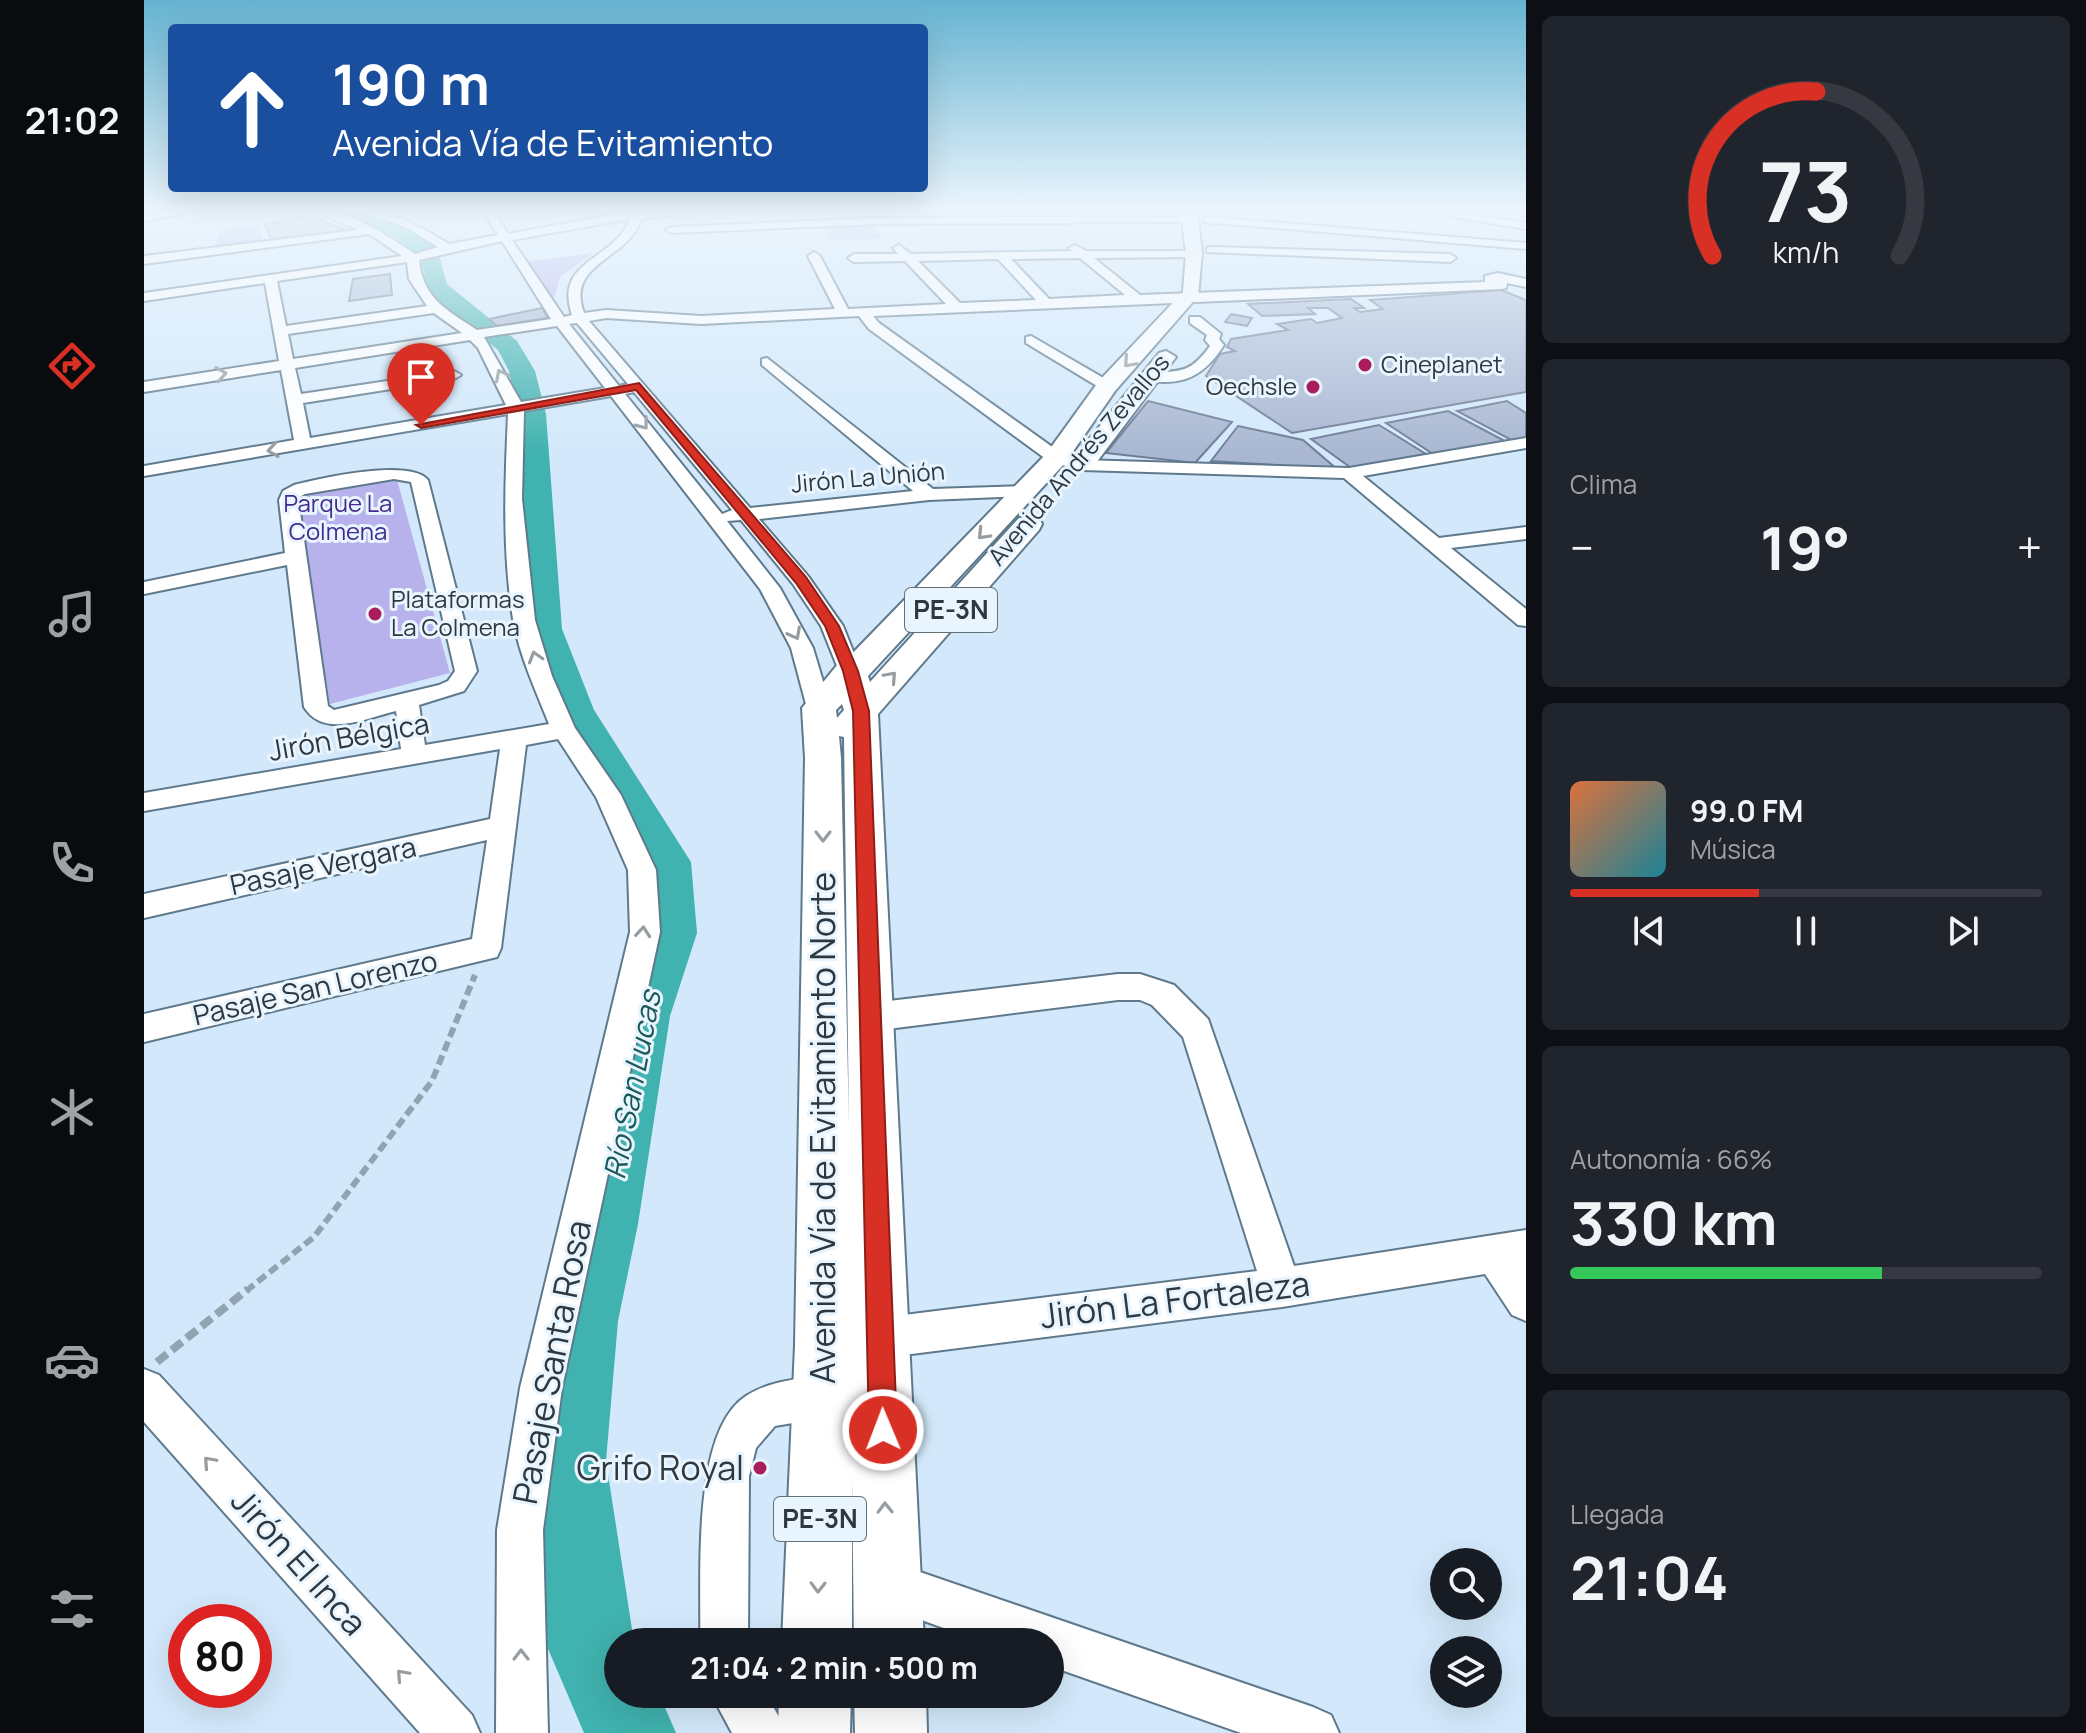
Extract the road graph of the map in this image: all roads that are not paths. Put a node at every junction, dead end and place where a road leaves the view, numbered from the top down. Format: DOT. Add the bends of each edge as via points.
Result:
graph roads {
  1 [pos="180,292"];
  2 [pos="273,292"];
  3 [pos="424,292"];
  4 [pos="540,292"];
  5 [pos="573,292"];
  6 [pos="833,292"];
  7 [pos="941,292"];
  8 [pos="1035,292"];
  9 [pos="1128,292"];
  10 [pos="1192,292"];
  11 [pos="1192,292"];
  12 [pos="1202,292"];
  13 [pos="1189,296"];
  14 [pos="144,297"];
  15 [pos="1136,298"];
  16 [pos="1046,303"];
  17 [pos="956,307"];
  18 [pos="436,309"];
  19 [pos="416,311"];
  20 [pos="862,311"];
  21 [pos="843,312"];
  22 [pos="579,317"];
  23 [pos="559,320"];
  24 [pos="282,331"];
  25 [pos="477,333"];
  26 [pos="1190,335"];
  27 [pos="1031,340"];
  28 [pos="767,362"];
  29 [pos="287,363"];
  30 [pos="1181,375"];
  31 [pos="455,376"];
  32 [pos="1150,377"];
  33 [pos="639,386"];
  34 [pos="1107,386"];
  35 [pos="144,387"];
  36 [pos="616,390"];
  37 [pos="294,400"];
  38 [pos="521,407"];
  39 [pos="1526,443"];
  40 [pos="303,445"];
  41 [pos="338,461"];
  42 [pos="1069,461"];
  43 [pos="144,471"];
  44 [pos="1349,473"];
  45 [pos="1024,491"];
  46 [pos="929,495"];
  47 [pos="745,513"];
  48 [pos="716,519"];
  49 [pos="1526,533"];
  50 [pos="1434,544"];
  51 [pos="295,557"];
  52 [pos="144,588"];
  53 [pos="1521,612"];
  54 [pos="843,697"];
  55 [pos="407,702"];
  56 [pos="564,730"];
  57 [pos="514,739"];
  58 [pos="414,756"];
  59 [pos="144,802"];
  60 [pos="503,826"];
  61 [pos="144,906"];
  62 [pos="872,1017"];
  63 [pos="144,1028"];
  64 [pos="1511,1252"];
  65 [pos="1282,1287"];
  66 [pos="1526,1301"];
  67 [pos="843,1360"];
  68 [pos="144,1390"];
  69 [pos="888,1613"];
  70 [pos="724,1628"];
  71 [pos="818,1628"];
  72 [pos="745,1708"];
  73 [pos="815,1708"];
  74 [pos="890,1708"];
  75 [pos="454,1733"];
  76 [pos="522,1733"];
  77 [pos="762,1733"];
  78 [pos="814,1733"];
  79 [pos="891,1733"];
  80 [pos="1313,1733"];
  1 -- 14 [label="street"];
  2 -- 24 [label="street"];
  3 -- 18 [label="street"];
  4 -- 23 [label="street"];
  5 -- 22 [label="street"];
  6 -- 21 [label="street"];
  7 -- 17 [label="street"];
  8 -- 16 [label="street"];
  9 -- 15 [label="street"];
  10 -- 13 [label="highway"];
  11 -- 13 [label="street"];
  12 -- 26 [label="highway, Avenida Andrés Zevallos / PE-3N"];
  13 -- 15 [label="street"];
  13 -- 34 [label="highway, Avenida Andrés Zevallos / PE-3N, one-way"];
  15 -- 16 [label="street"];
  16 -- 17 [label="street"];
  17 -- 20 [label="street"];
  18 -- 19 [label="street"];
  18 -- 25 [label="street"];
  19 -- 24 [label="street"];
  19 -- 31 [label="street"];
  20 -- 21 [label="street"];
  20 -- 42 [label="street" via="874,326"];
  21 -- 22 [label="street" via="701,320 628,314"];
  22 -- 23 [label="street"];
  22 -- 33 [label="street"];
  23 -- 25 [label="street"];
  23 -- 36 [label="street"];
  24 -- 29 [label="street"];
  25 -- 31 [label="street"];
  38 -- 25 [label="street, one-way"];
  26 -- 30 [label="street"];
  26 -- 30 [label="street" via="1214,334 1217,345 1202,369"];
  26 -- 32 [label="highway, Avenida Andrés Zevallos / PE-3N"];
  27 -- 34 [label="street"];
  28 -- 46 [label="street"];
  29 -- 31 [label="street"];
  35 -- 29 [label="street, one-way"];
  29 -- 37 [label="street"];
  30 -- 32 [label="street"];
  31 -- 37 [label="street"];
  31 -- 38 [label="street"];
  31 -- 41 [label="street"];
  32 -- 42 [label="highway, Avenida Andrés Zevallos / PE-3N"];
  33 -- 36 [label="street"];
  33 -- 47 [label="street"];
  34 -- 42 [label="highway, Avenida Andrés Zevallos / PE-3N"];
  36 -- 38 [label="street"];
  36 -- 48 [label="street, one-way"];
  37 -- 40 [label="street"];
  56 -- 38 [label="street, Pasaje Santa Rosa, one-way" via="524,620 513,499"];
  39 -- 44 [label="street"];
  40 -- 41 [label="street"];
  40 -- 43 [label="street, one-way"];
  41 -- 51 [label="street" via="289,495"];
  41 -- 55 [label="street" via="419,480 466,671 456,686"];
  42 -- 44 [label="street"];
  42 -- 45 [label="highway, Avenida Andrés Zevallos / PE-3N"];
  54 -- 42 [label="highway, Avenida Andrés Zevallos / PE-3N, one-way"];
  44 -- 50 [label="street"];
  45 -- 46 [label="street, Jirón La Unión"];
  45 -- 54 [label="highway, Avenida Andrés Zevallos / PE-3N, one-way"];
  46 -- 47 [label="street, Jirón La Unión"];
  47 -- 48 [label="street, Jirón La Unión"];
  47 -- 54 [label="street" via="832,626"];
  48 -- 54 [label="street, one-way" via="777,600 802,648"];
  49 -- 50 [label="street"];
  50 -- 53 [label="street"];
  51 -- 52 [label="street"];
  51 -- 55 [label="street" via="321,714 333,718"];
  54 -- 62 [label="highway, Avenida Vía de Evitamiento Norte / PE-3N"];
  54 -- 67 [label="highway, Avenida Vía de Evitamiento Norte / PE-3N, one-way" via="823,758"];
  55 -- 58 [label="street"];
  56 -- 57 [label="street, Jirón Bélgica"];
  76 -- 56 [label="street, Pasaje Santa Rosa, one-way" via="520,1530 541,1388 645,932 642,870 608,795"];
  57 -- 58 [label="street, Jirón Bélgica"];
  57 -- 60 [label="street"];
  58 -- 59 [label="street, Jirón Bélgica"];
  60 -- 61 [label="street, Pasaje Vergara"];
  60 -- 63 [label="street, Pasaje San Lorenzo" via="486,948"];
  62 -- 65 [label="street" via="1118,987 1163,995 1197,1029"];
  62 -- 67 [label="highway, Avenida Vía de Evitamiento Norte / PE-3N"];
  64 -- 65 [label="street, Jirón La Fortaleza"];
  64 -- 66 [label="street"];
  65 -- 67 [label="street, Jirón La Fortaleza"];
  69 -- 67 [label="highway, Avenida Vía de Evitamiento Norte / PE-3N, one-way"];
  67 -- 70 [label="street, Jirón La Fortaleza" via="785,1401 760,1411 737,1437 727,1476"];
  67 -- 71 [label="highway, Avenida Vía de Evitamiento Norte / PE-3N, one-way"];
  75 -- 68 [label="street, Jirón El Inca, one-way"];
  69 -- 80 [label="street"];
  72 -- 77 [label="street"];
  73 -- 78 [label="highway"];
  74 -- 79 [label="highway"];
}
